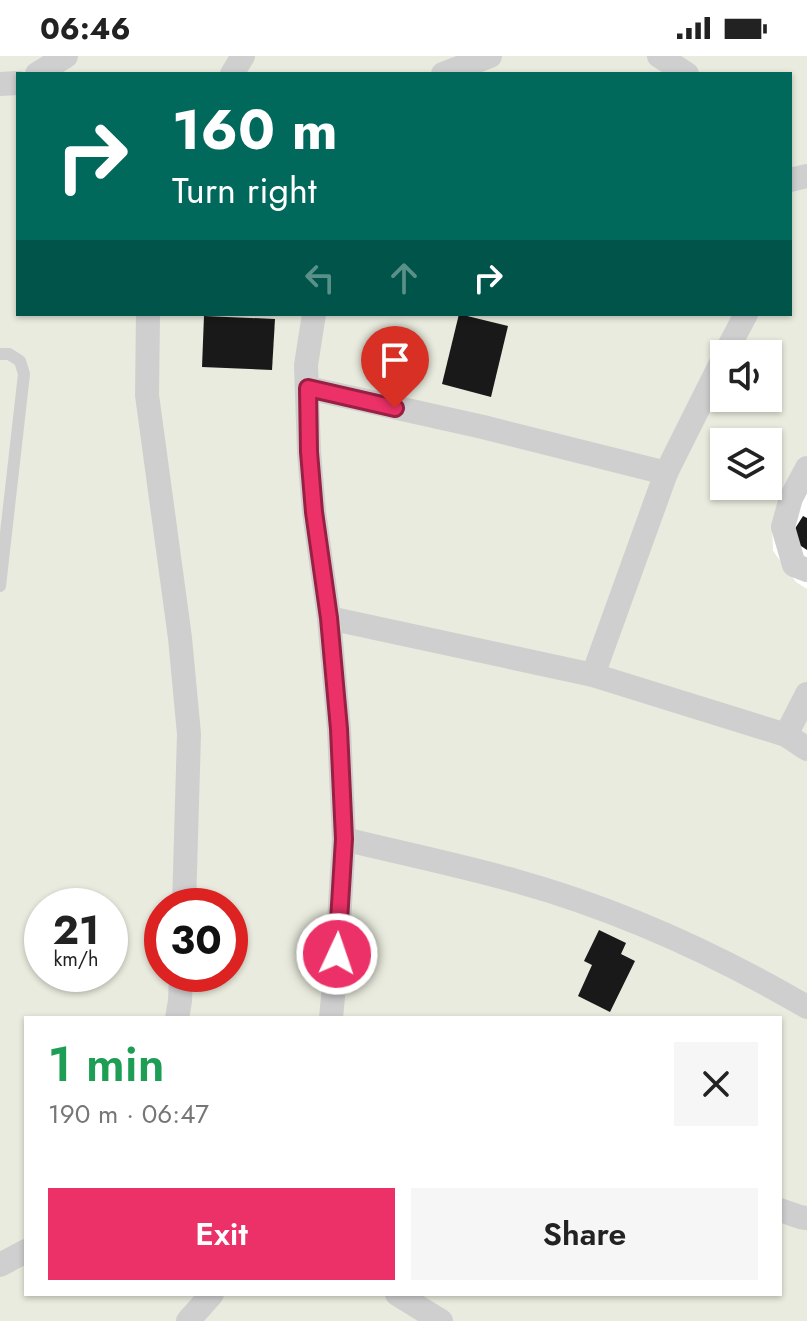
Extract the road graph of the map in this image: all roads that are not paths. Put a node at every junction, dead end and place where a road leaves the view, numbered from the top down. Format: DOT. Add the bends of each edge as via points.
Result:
graph roads {
  1 [pos="66,56"];
  2 [pos="490,56"];
  3 [pos="659,56"];
  4 [pos="40,72"];
  5 [pos="448,72"];
  6 [pos="684,72"];
  7 [pos="148,316"];
  8 [pos="314,316"];
  9 [pos="745,316"];
  10 [pos="733,340"];
  11 [pos="0,354"];
  12 [pos="710,385"];
  13 [pos="308,388"];
  14 [pos="807,468"];
  15 [pos="666,473"];
  16 [pos="807,570"];
  17 [pos="0,586"];
  18 [pos="329,618"];
  19 [pos="593,675"];
  20 [pos="807,694"];
  21 [pos="786,735"];
  22 [pos="807,749"];
  23 [pos="344,839"];
  24 [pos="185,888"];
  25 [pos="180,992"];
  26 [pos="807,1007"];
  27 [pos="177,1016"];
  28 [pos="331,1016"];
  29 [pos="782,1211"];
  30 [pos="807,1218"];
  31 [pos="24,1252"];
  32 [pos="0,1265"];
  33 [pos="210,1296"];
  34 [pos="400,1296"];
  35 [pos="188,1321"];
  36 [pos="441,1321"];
  1 -- 4 [label="street"];
  2 -- 5 [label="street"];
  3 -- 6 [label="street"];
  7 -- 24 [label="street" via="147,395 189,734"];
  8 -- 13 [label="street"];
  9 -- 10 [label="street"];
  11 -- 17 [label="lane" via="20,361 24,374"];
  12 -- 15 [label="street"];
  13 -- 15 [label="street"];
  13 -- 18 [label="street" via="310,467"];
  14 -- 16 [label="street" via="783,527 794,565"];
  15 -- 19 [label="street"];
  18 -- 19 [label="street"];
  18 -- 23 [label="street"];
  19 -- 21 [label="street"];
  20 -- 21 [label="street"];
  21 -- 22 [label="street"];
  23 -- 26 [label="street" via="517,881 603,909 700,951"];
  23 -- 28 [label="street"];
  25 -- 27 [label="street"];
  29 -- 30 [label="street"];
  31 -- 32 [label="street"];
  33 -- 35 [label="street"];
  34 -- 36 [label="street"];
}
